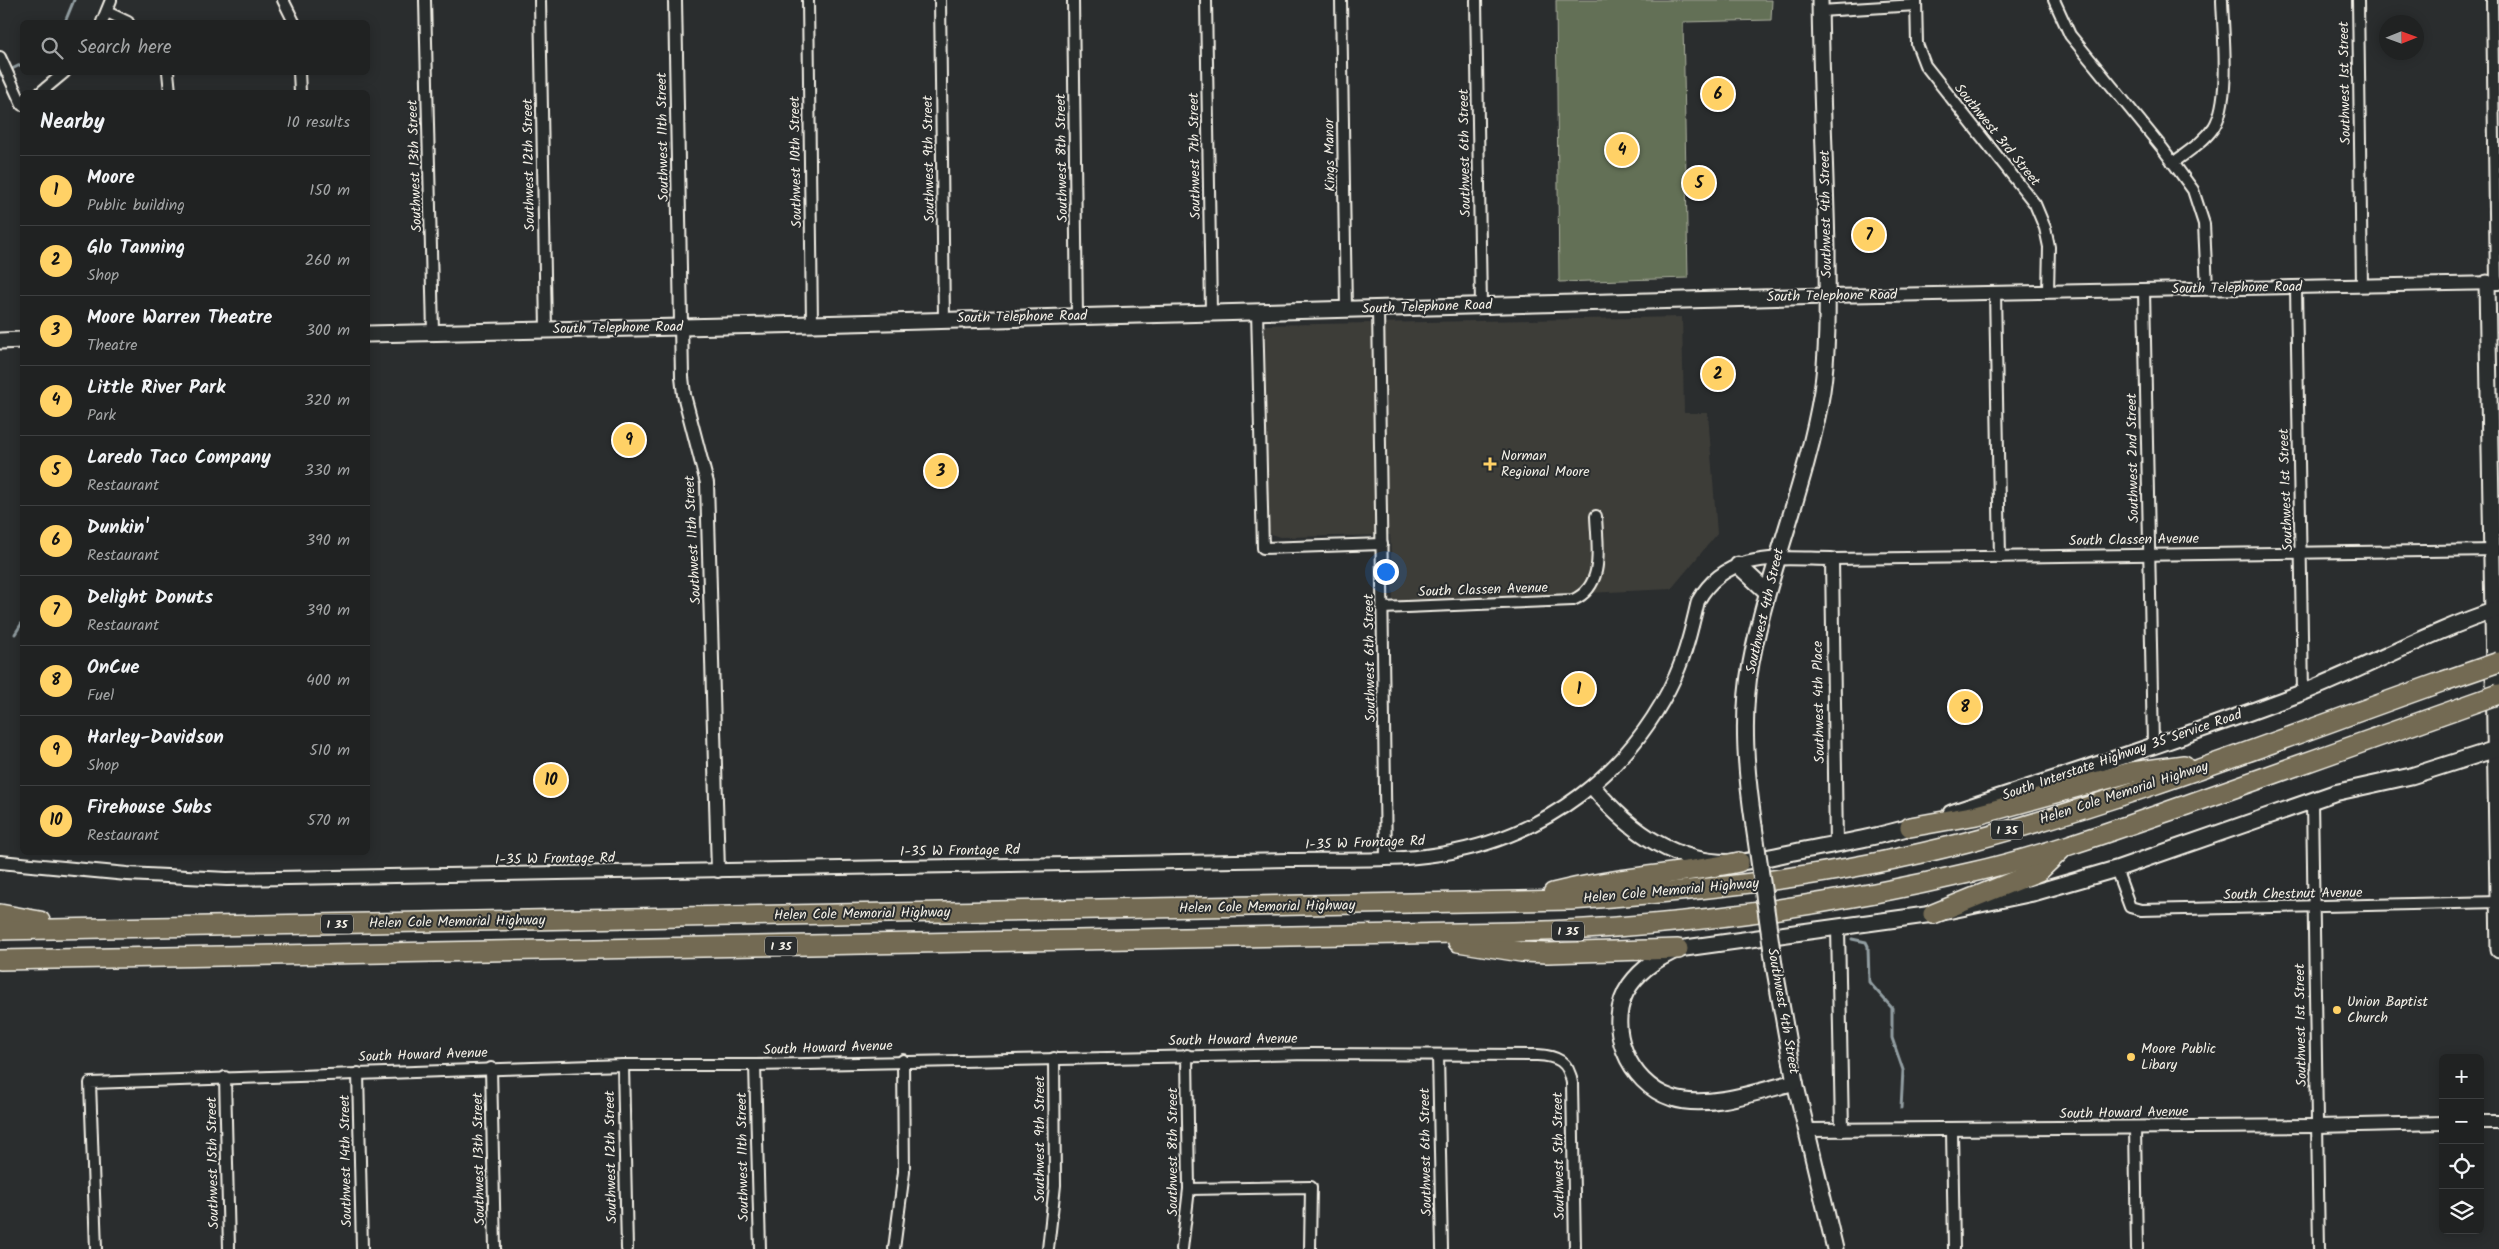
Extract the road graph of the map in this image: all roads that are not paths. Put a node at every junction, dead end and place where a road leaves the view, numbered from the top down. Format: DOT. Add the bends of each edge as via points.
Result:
graph roads {
  1 [pos="111,0"];
  2 [pos="283,0"];
  3 [pos="425,0"];
  4 [pos="540,0"];
  5 [pos="675,0"];
  6 [pos="808,0"];
  7 [pos="940,0"];
  8 [pos="1073,0"];
  9 [pos="1206,0"];
  10 [pos="1341,0"];
  11 [pos="1476,0"];
  12 [pos="2054,0"];
  13 [pos="2222,0"];
  14 [pos="2358,0"];
  15 [pos="2492,0"];
  16 [pos="1916,2"];
  17 [pos="1820,6"];
  18 [pos="107,12"];
  19 [pos="103,20"];
  20 [pos="124,20"];
  21 [pos="293,20"];
  22 [pos="1,59"];
  23 [pos="61,75"];
  24 [pos="168,75"];
  25 [pos="299,75"];
  26 [pos="43,90"];
  27 [pos="170,90"];
  28 [pos="300,90"];
  29 [pos="20,99"];
  30 [pos="2173,163"];
  31 [pos="2494,283"];
  32 [pos="2362,286"];
  33 [pos="2207,288"];
  34 [pos="2296,288"];
  35 [pos="2144,290"];
  36 [pos="2048,291"];
  37 [pos="1995,292"];
  38 [pos="1827,296"];
  39 [pos="1481,306"];
  40 [pos="1378,308"];
  41 [pos="1346,309"];
  42 [pos="1257,311"];
  43 [pos="1211,312"];
  44 [pos="1078,316"];
  45 [pos="944,319"];
  46 [pos="812,324"];
  47 [pos="681,327"];
  48 [pos="546,329"];
  49 [pos="433,332"];
  50 [pos="370,334"];
  51 [pos="20,340"];
  52 [pos="0,341"];
  53 [pos="1596,516"];
  54 [pos="1382,544"];
  55 [pos="2496,550"];
  56 [pos="2301,553"];
  57 [pos="2148,555"];
  58 [pos="2000,557"];
  59 [pos="1776,559"];
  60 [pos="1832,559"];
  61 [pos="1738,565"];
  62 [pos="1767,592"];
  63 [pos="1382,608"];
  64 [pos="2496,610"];
  65 [pos="2499,662"];
  66 [pos="2303,692"];
  67 [pos="2499,694"];
  68 [pos="2152,746"];
  69 [pos="2497,748"];
  70 [pos="2220,761"];
  71 [pos="1593,787"];
  72 [pos="2312,801"];
  73 [pos="1910,827"];
  74 [pos="1836,845"];
  75 [pos="2066,845"];
  76 [pos="1386,858"];
  77 [pos="0,862"];
  78 [pos="1739,862"];
  79 [pos="2116,870"];
  80 [pos="718,871"];
  81 [pos="1519,901"];
  82 [pos="2499,902"];
  83 [pos="2314,907"];
  84 [pos="0,914"];
  85 [pos="1932,914"];
  86 [pos="86,928"];
  87 [pos="1838,928"];
  88 [pos="0,930"];
  89 [pos="1407,934"];
  90 [pos="1678,948"];
  91 [pos="2499,950"];
  92 [pos="77,959"];
  93 [pos="0,960"];
  94 [pos="0,973"];
  95 [pos="1187,1055"];
  96 [pos="1438,1055"];
  97 [pos="1054,1058"];
  98 [pos="903,1060"];
  99 [pos="1565,1063"];
  100 [pos="623,1065"];
  101 [pos="755,1065"];
  102 [pos="491,1068"];
  103 [pos="358,1073"];
  104 [pos="225,1077"];
  105 [pos="1795,1082"];
  106 [pos="2484,1122"];
  107 [pos="2499,1122"];
  108 [pos="2439,1123"];
  109 [pos="2317,1126"];
  110 [pos="2134,1128"];
  111 [pos="1806,1130"];
  112 [pos="1842,1130"];
  113 [pos="1952,1130"];
  114 [pos="1189,1189"];
  115 [pos="96,1249"];
  116 [pos="229,1249"];
  117 [pos="362,1249"];
  118 [pos="495,1249"];
  119 [pos="627,1249"];
  120 [pos="760,1249"];
  121 [pos="894,1249"];
  122 [pos="1048,1249"];
  123 [pos="1182,1249"];
  124 [pos="1310,1249"];
  125 [pos="1442,1249"];
  126 [pos="1575,1249"];
  127 [pos="1835,1249"];
  128 [pos="1954,1249"];
  129 [pos="2137,1249"];
  130 [pos="2319,1249"];
  1 -- 18 [label="street"];
  2 -- 21 [label="street"];
  3 -- 49 [label="street, Southwest 13th Street"];
  4 -- 48 [label="street, Southwest 12th Street"];
  5 -- 47 [label="street, Southwest 11th Street"];
  6 -- 46 [label="street, Southwest 10th Street"];
  7 -- 45 [label="street, Southwest 9th Street"];
  8 -- 44 [label="street, Southwest 8th Street"];
  9 -- 43 [label="street, Southwest 7th Street"];
  10 -- 41 [label="street, Kings Manor"];
  11 -- 39 [label="street, Southwest 6th Street"];
  12 -- 30 [label="street" via="2070,34"];
  13 -- 30 [label="street" via="2224,90 2220,115 2202,140"];
  14 -- 32 [label="street, Southwest 1st Street"];
  15 -- 31 [label="street"];
  16 -- 17 [label="street"];
  16 -- 36 [label="street, Southwest 3rd Street" via="1918,44 1925,66 2021,185 2041,216 2049,247"];
  17 -- 38 [label="main road, Southwest 4th Street"];
  18 -- 19 [label="street"];
  18 -- 20 [label="street"];
  22 -- 29 [label="street"];
  23 -- 26 [label="street"];
  24 -- 27 [label="street"];
  25 -- 28 [label="street"];
  30 -- 33 [label="street" via="2193,190 2202,212"];
  31 -- 32 [label="street, South Telephone Road"];
  31 -- 55 [label="main road"];
  32 -- 34 [label="street, South Telephone Road"];
  33 -- 34 [label="street, South Telephone Road"];
  33 -- 35 [label="street, South Telephone Road"];
  34 -- 56 [label="street, Southwest 1st Street"];
  35 -- 36 [label="street, South Telephone Road"];
  35 -- 57 [label="street, Southwest 2nd Street"];
  36 -- 37 [label="street, South Telephone Road"];
  37 -- 38 [label="street, South Telephone Road"];
  37 -- 58 [label="street"];
  38 -- 39 [label="main road, South Telephone Road"];
  38 -- 59 [label="main road, Southwest 4th Street" via="1822,391 1809,452"];
  39 -- 40 [label="main road, South Telephone Road"];
  40 -- 41 [label="main road, South Telephone Road"];
  40 -- 54 [label="street, Southwest 6th Street"];
  41 -- 42 [label="main road, South Telephone Road"];
  42 -- 43 [label="main road, South Telephone Road"];
  42 -- 54 [label="street" via="1263,548"];
  43 -- 44 [label="main road, South Telephone Road"];
  44 -- 45 [label="main road, South Telephone Road"];
  45 -- 46 [label="main road, South Telephone Road"];
  46 -- 47 [label="main road, South Telephone Road"];
  47 -- 48 [label="main road, South Telephone Road"];
  47 -- 80 [label="street, Southwest 11th Street" via="684,395 707,483"];
  48 -- 49 [label="main road, South Telephone Road"];
  49 -- 50 [label="main road, South Telephone Road"];
  51 -- 52 [label="main road"];
  53 -- 63 [label="street, South Classen Avenue" via="1598,566 1591,588 1584,595 1566,602"];
  54 -- 63 [label="street, Southwest 6th Street"];
  55 -- 56 [label="street, South Classen Avenue"];
  55 -- 64 [label="main road"];
  56 -- 57 [label="street, South Classen Avenue"];
  56 -- 66 [label="street, Southwest 1st Street"];
  57 -- 58 [label="street, South Classen Avenue"];
  57 -- 68 [label="street, Southwest 2nd Street"];
  58 -- 60 [label="street, South Classen Avenue"];
  59 -- 60 [label="street, South Classen Avenue"];
  59 -- 61 [label="street, I-35 W Frontage Rd"];
  59 -- 62 [label="main road, Southwest 4th Street"];
  60 -- 74 [label="street, Southwest 4th Place"];
  61 -- 62 [label="main road"];
  61 -- 71 [label="street, I-35 W Frontage Rd" via="1719,575 1704,591 1698,601 1678,670 1664,699 1630,747"];
  62 -- 105 [label="main road, Southwest 4th Street, bridge" via="1750,665 1746,712 1748,784 1774,965"];
  63 -- 76 [label="street, Southwest 6th Street"];
  64 -- 66 [label="main road, South Interstate Highway 35 Service Road" via="2417,640"];
  64 -- 69 [label="main road"];
  65 -- 70 [label="highway, Helen Cole Memorial Highway / I 35, bridge"];
  66 -- 68 [label="main road, South Interstate Highway 35 Service Road"];
  67 -- 75 [label="highway, I 35, bridge"];
  68 -- 73 [label="main road, South Interstate Highway 35 Service Road"];
  69 -- 72 [label="main road" via="2411,776"];
  69 -- 82 [label="main road"];
  70 -- 73 [label="highway" via="2132,772 1977,815"];
  70 -- 81 [label="highway, Helen Cole Memorial Highway / I 35" via="2073,812 1867,865 1726,888 1591,899"];
  71 -- 76 [label="street, I-35 W Frontage Rd" via="1556,813 1504,838 1439,855"];
  71 -- 78 [label="main road, South Interstate Highway 35 Service Road" via="1624,822 1659,845 1691,857"];
  72 -- 79 [label="main road"];
  72 -- 83 [label="street, Southwest 1st Street"];
  73 -- 74 [label="main road, South Interstate Highway 35 Service Road"];
  74 -- 78 [label="main road, South Interstate Highway 35 Service Road"];
  75 -- 85 [label="highway" via="2039,871"];
  75 -- 89 [label="highway, I 35" via="1975,872 1872,895 1728,918 1571,931"];
  76 -- 80 [label="street, I-35 W Frontage Rd"];
  77 -- 80 [label="street, I-35 W Frontage Rd" via="227,879"];
  78 -- 81 [label="highway" via="1696,871 1594,882"];
  79 -- 83 [label="street, South Chestnut Avenue" via="2127,903 2134,910"];
  79 -- 85 [label="main road" via="2034,894"];
  81 -- 86 [label="highway, Helen Cole Memorial Highway / I 35"];
  82 -- 83 [label="street, South Chestnut Avenue"];
  82 -- 91 [label="main road"];
  83 -- 109 [label="street, Southwest 1st Street"];
  84 -- 86 [label="highway"];
  85 -- 87 [label="main road"];
  86 -- 88 [label="highway, Helen Cole Memorial Highway / I 35"];
  87 -- 90 [label="main road"];
  87 -- 112 [label="street"];
  89 -- 90 [label="highway" via="1521,952"];
  89 -- 92 [label="highway, I 35"];
  90 -- 105 [label="main road" via="1642,970 1629,986 1622,1003 1623,1049 1633,1069 1650,1087 1672,1098 1699,1102"];
  92 -- 93 [label="highway, I 35"];
  92 -- 94 [label="highway"];
  95 -- 96 [label="street, South Howard Avenue"];
  95 -- 97 [label="street, South Howard Avenue"];
  95 -- 114 [label="street, Southwest 8th Street"];
  96 -- 99 [label="street, South Howard Avenue" via="1548,1056"];
  96 -- 125 [label="street, Southwest 6th Street"];
  97 -- 98 [label="street, South Howard Avenue"];
  97 -- 122 [label="street, Southwest 9th Street" via="1055,1185"];
  98 -- 101 [label="street, South Howard Avenue"];
  98 -- 121 [label="street" via="904,1172"];
  99 -- 126 [label="street, Southwest 5th Street" via="1572,1083"];
  100 -- 101 [label="street, South Howard Avenue"];
  100 -- 102 [label="street, South Howard Avenue"];
  100 -- 119 [label="street, Southwest 12th Street"];
  101 -- 120 [label="street, Southwest 11th Street"];
  102 -- 103 [label="street, South Howard Avenue"];
  102 -- 118 [label="street, Southwest 13th Street"];
  103 -- 104 [label="street, South Howard Avenue"];
  103 -- 117 [label="street, Southwest 14th Street"];
  104 -- 115 [label="street, South Howard Avenue" via="90,1083"];
  104 -- 116 [label="street, Southwest 15th Street"];
  105 -- 111 [label="main road, Southwest 4th Street"];
  106 -- 107 [label="street"];
  108 -- 109 [label="street, South Howard Avenue"];
  109 -- 110 [label="street, South Howard Avenue"];
  109 -- 130 [label="street, Southwest 1st Street"];
  110 -- 113 [label="street, South Howard Avenue"];
  110 -- 129 [label="street"];
  111 -- 112 [label="street, South Howard Avenue"];
  111 -- 127 [label="main road, Southwest 4th Street"];
  112 -- 113 [label="street, South Howard Avenue"];
  113 -- 128 [label="street"];
  114 -- 123 [label="street, Southwest 8th Street"];
  114 -- 124 [label="street" via="1311,1187"];
}
